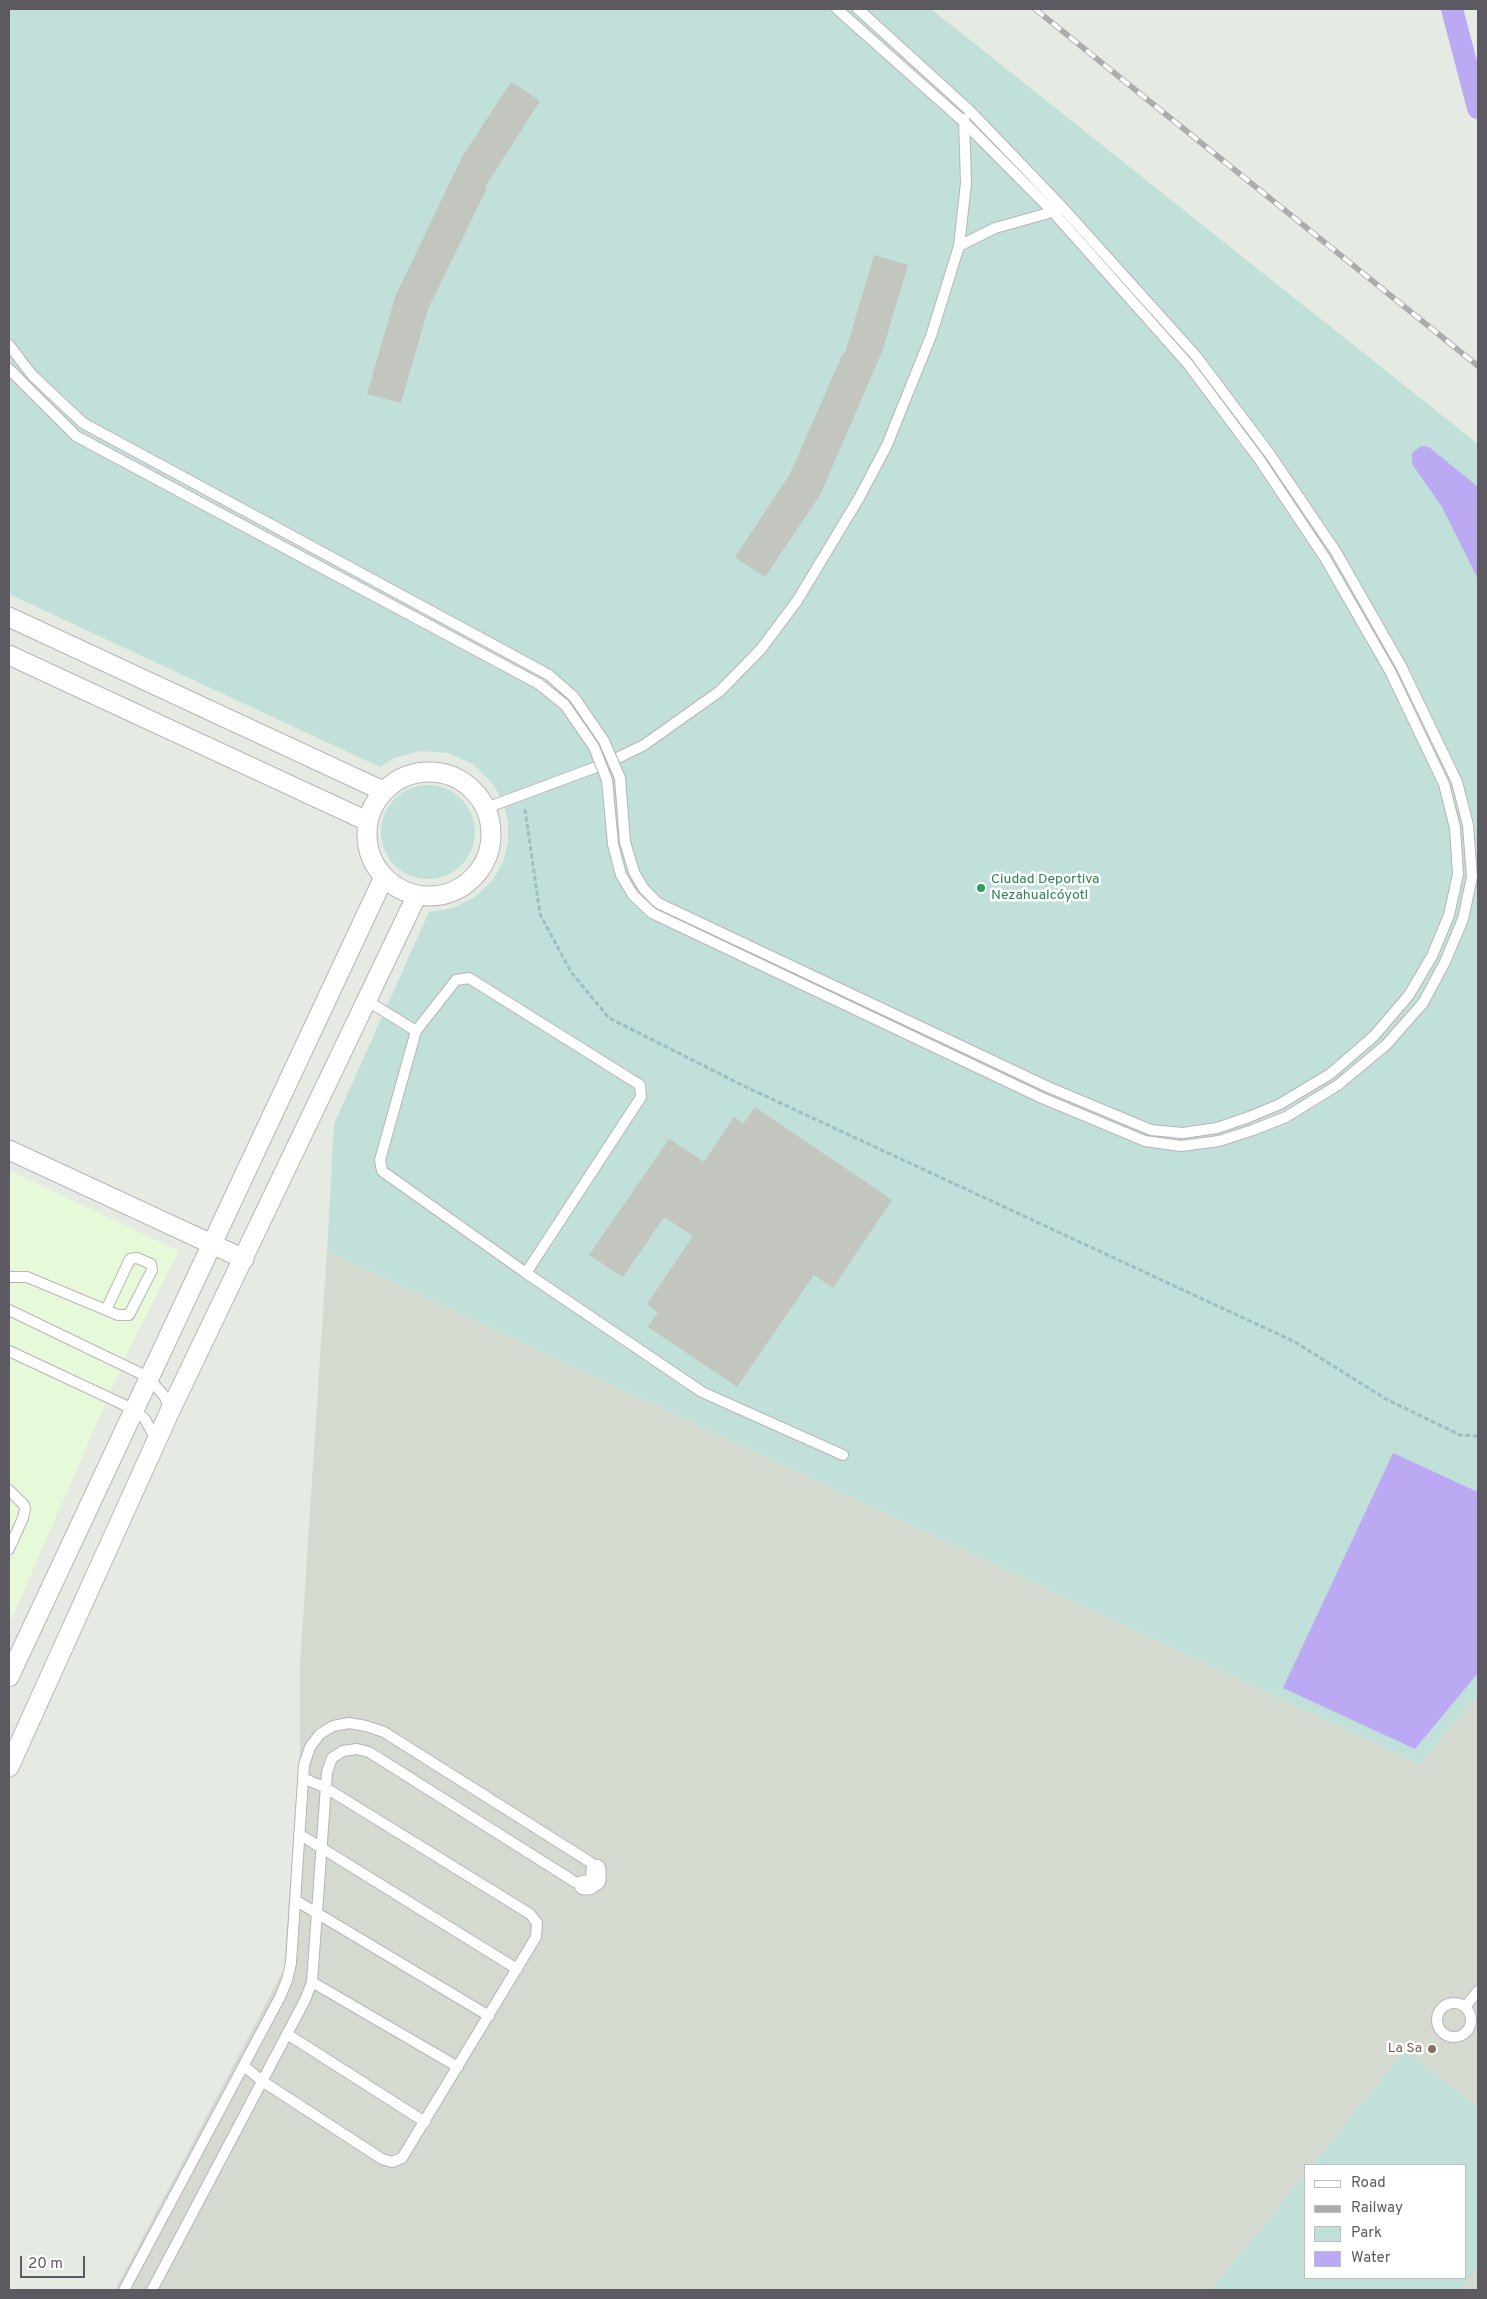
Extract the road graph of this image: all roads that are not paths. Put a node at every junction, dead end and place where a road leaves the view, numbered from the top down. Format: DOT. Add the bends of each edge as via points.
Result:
graph roads {
  1 [pos="837,9"];
  2 [pos="858,9"];
  3 [pos="969,110"];
  4 [pos="963,122"];
  5 [pos="1063,208"];
  6 [pos="1053,212"];
  7 [pos="959,246"];
  8 [pos="9,346"];
  9 [pos="9,370"];
  10 [pos="9,618"];
  11 [pos="9,655"];
  12 [pos="383,792"];
  13 [pos="486,808"];
  14 [pos="367,821"];
  15 [pos="384,877"];
  16 [pos="417,895"];
  17 [pos="366,1000"];
  18 [pos="416,1031"];
  19 [pos="9,1150"];
  20 [pos="211,1244"];
  21 [pos="244,1259"];
  22 [pos="526,1273"];
  23 [pos="9,1277"];
  24 [pos="9,1310"];
  25 [pos="106,1310"];
  26 [pos="9,1351"];
  27 [pos="148,1377"];
  28 [pos="133,1409"];
  29 [pos="170,1411"];
  30 [pos="156,1440"];
  31 [pos="843,1455"];
  32 [pos="9,1490"];
  33 [pos="9,1549"];
  34 [pos="9,1677"];
  35 [pos="9,1767"];
  36 [pos="303,1778"];
  37 [pos="326,1788"];
  38 [pos="299,1834"];
  39 [pos="322,1846"];
  40 [pos="596,1869"];
  41 [pos="584,1885"];
  42 [pos="295,1900"];
  43 [pos="317,1912"];
  44 [pos="517,1969"];
  45 [pos="312,1982"];
  46 [pos="1478,1991"];
  47 [pos="1465,2007"];
  48 [pos="489,2016"];
  49 [pos="288,2034"];
  50 [pos="244,2066"];
  51 [pos="458,2067"];
  52 [pos="262,2081"];
  53 [pos="425,2122"];
  54 [pos="124,2290"];
  55 [pos="152,2290"];
  1 -- 4 [label="lane"];
  2 -- 3 [label="lane"];
  3 -- 4 [label="lane"];
  3 -- 5 [label="lane"];
  4 -- 6 [label="lane"];
  4 -- 7 [label="lane" via="966,183"];
  5 -- 6 [label="lane"];
  5 -- 9 [label="lane, bridge" via="1196,356 1268,453 1345,568 1401,666 1457,782 1468,825 1472,877 1463,919 1445,962 1422,1003 1386,1045 1338,1085 1286,1117 1219,1141 1182,1146 1145,1142 1042,1098 652,913 634,895 621,875 613,844 607,780 594,747 565,704 539,684 76,436"];
  6 -- 7 [label="lane" via="995,228"];
  6 -- 8 [label="lane, bridge" via="1188,364 1259,460 1325,558 1390,671 1444,784 1456,828 1458,874 1449,916 1432,956 1408,995 1374,1036 1330,1074 1280,1104 1217,1128 1183,1134 1150,1130 1048,1088 658,903 634,872 625,842 620,778 604,741 574,697 549,675 84,423 32,375"];
  7 -- 13 [label="lane" via="931,336 887,445 828,552 761,649 720,691 644,746"];
  10 -- 12 [label="street"];
  11 -- 14 [label="street"];
  12 -- 13 [label="street" via="403,777 422,772 441,773 460,779 475,791"];
  12 -- 14 [label="street" via="374,803"];
  13 -- 16 [label="street" via="491,826 490,846 484,864 472,879 456,890 437,895"];
  14 -- 15 [label="street" via="369,851"];
  15 -- 16 [label="street"];
  15 -- 20 [label="street"];
  16 -- 17 [label="street"];
  17 -- 18 [label="lane"];
  17 -- 21 [label="street"];
  18 -- 22 [label="lane" via="380,1160 382,1171"];
  18 -- 22 [label="lane" via="456,980 469,978 640,1085 641,1097"];
  19 -- 20 [label="street"];
  20 -- 21 [label="street"];
  20 -- 27 [label="street"];
  21 -- 29 [label="street"];
  22 -- 31 [label="lane" via="702,1392"];
  23 -- 25 [label="lane" via="27,1278"];
  24 -- 27 [label="lane"];
  25 -- 25 [label="lane" via="129,1315 152,1270 151,1264 137,1258 130,1259"];
  26 -- 28 [label="lane"];
  27 -- 28 [label="street"];
  27 -- 29 [label="lane" via="164,1396"];
  28 -- 30 [label="lane" via="145,1419"];
  28 -- 34 [label="street"];
  29 -- 30 [label="street"];
  30 -- 35 [label="street"];
  32 -- 33 [label="lane" via="24,1506 25,1514"];
  36 -- 37 [label="lane"];
  36 -- 38 [label="lane"];
  36 -- 40 [label="lane" via="310,1747 320,1734 333,1726 349,1723 366,1726 392,1737 590,1862"];
  37 -- 39 [label="lane"];
  37 -- 41 [label="lane" via="332,1758 356,1748 369,1752"];
  37 -- 44 [label="lane" via="530,1914 537,1923 536,1937"];
  38 -- 39 [label="lane"];
  38 -- 42 [label="lane"];
  39 -- 43 [label="lane"];
  39 -- 44 [label="lane"];
  40 -- 41 [label="street" via="596,1880"];
  42 -- 43 [label="lane"];
  42 -- 50 [label="lane" via="288,1980"];
  43 -- 45 [label="lane"];
  43 -- 48 [label="lane"];
  44 -- 48 [label="lane"];
  45 -- 49 [label="lane"];
  45 -- 51 [label="lane"];
  46 -- 47 [label="lane"];
  48 -- 51 [label="lane"];
  49 -- 52 [label="lane"];
  49 -- 53 [label="lane"];
  50 -- 52 [label="lane"];
  50 -- 54 [label="lane"];
  51 -- 53 [label="lane"];
  52 -- 53 [label="lane" via="382,2159 392,2162 402,2158"];
  52 -- 55 [label="lane"];
}
